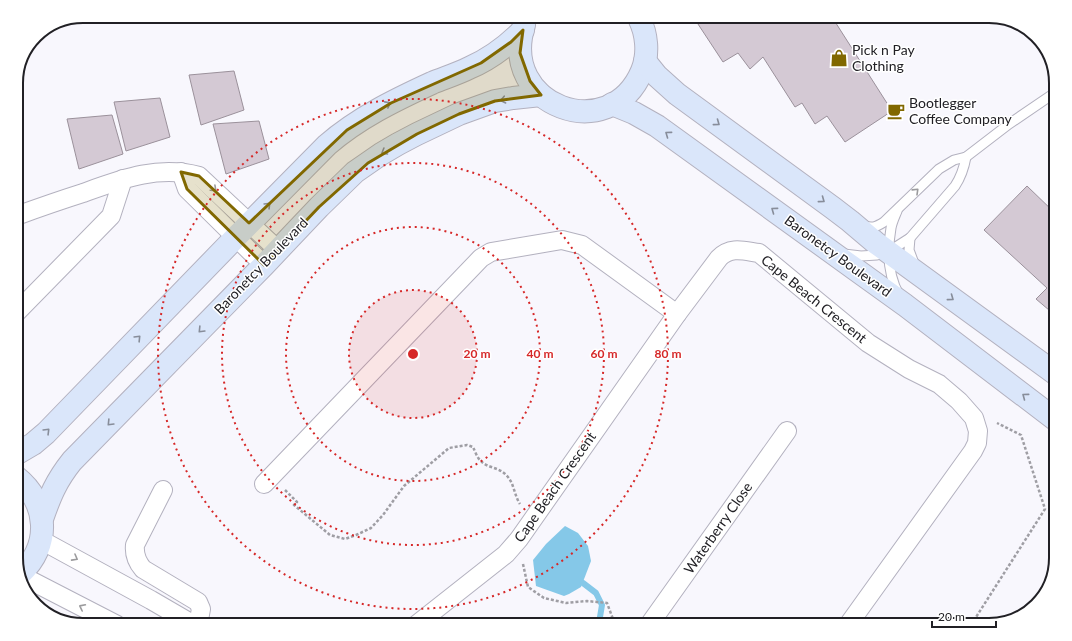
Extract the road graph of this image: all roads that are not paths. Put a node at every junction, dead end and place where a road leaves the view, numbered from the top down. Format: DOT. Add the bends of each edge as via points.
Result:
graph roads {
  1 [pos="641,23"];
  2 [pos="525,24"];
  3 [pos="645,61"];
  4 [pos="541,95"];
  5 [pos="1049,97"];
  6 [pos="612,104"];
  7 [pos="966,157"];
  8 [pos="123,179"];
  9 [pos="897,210"];
  10 [pos="23,214"];
  11 [pos="850,221"];
  12 [pos="242,230"];
  13 [pos="910,238"];
  14 [pos="828,249"];
  15 [pos="888,252"];
  16 [pos="271,257"];
  17 [pos="920,275"];
  18 [pos="905,305"];
  19 [pos="23,306"];
  20 [pos="677,314"];
  21 [pos="1049,369"];
  22 [pos="1049,415"];
  23 [pos="787,431"];
  24 [pos="23,450"];
  25 [pos="23,482"];
  26 [pos="264,484"];
  27 [pos="163,490"];
  28 [pos="41,529"];
  29 [pos="24,571"];
  30 [pos="26,578"];
  31 [pos="103,618"];
  32 [pos="182,618"];
  33 [pos="199,618"];
  34 [pos="425,618"];
  35 [pos="654,618"];
  36 [pos="853,618"];
  1 -- 3 [label="street" via="646,39"];
  2 -- 4 [label="street" via="520,47 523,65 530,81"];
  12 -- 2 [label="street, one-way" via="327,145 346,130 391,102 485,60 511,42"];
  3 -- 6 [label="street" via="633,87 624,97"];
  3 -- 11 [label="street, one-way" via="677,94"];
  4 -- 6 [label="street" via="552,103 572,110 599,109"];
  4 -- 16 [label="street, Baronetcy Boulevard, one-way" via="513,98 478,107 417,134 387,151 345,181"];
  5 -- 7 [label="lane"];
  14 -- 6 [label="street, Baronetcy Boulevard, one-way" via="657,126"];
  9 -- 7 [label="lane, one-way" via="939,169 954,160"];
  7 -- 13 [label="lane" via="965,167 955,186"];
  8 -- 10 [label="street"];
  8 -- 12 [label="street" via="154,172 181,172 187,189"];
  8 -- 19 [label="street" via="111,216"];
  9 -- 11 [label="lane" via="876,227"];
  9 -- 15 [label="lane" via="891,228"];
  11 -- 15 [label="street"];
  12 -- 16 [label="street"];
  24 -- 12 [label="street, one-way" via="46,433"];
  13 -- 15 [label="lane"];
  13 -- 17 [label="lane" via="909,250"];
  14 -- 15 [label="lane" via="861,256"];
  14 -- 18 [label="street, Baronetcy Boulevard"];
  15 -- 17 [label="street"];
  15 -- 18 [label="lane" via="890,272"];
  16 -- 28 [label="street, Baronetcy Boulevard, one-way" via="64,470 52,491"];
  17 -- 21 [label="street, one-way"];
  22 -- 18 [label="street, Baronetcy Boulevard, one-way"];
  20 -- 26 [label="street" via="582,245 562,240 491,252 481,258"];
  20 -- 34 [label="street, Cape Beach Crescent" via="519,539 506,554"];
  20 -- 36 [label="street, Cape Beach Crescent" via="724,253 732,250 759,253 868,344 938,384 959,401 974,418 978,431 973,451"];
  23 -- 35 [label="street, Waterberry Close"];
  25 -- 28 [label="street" via="37,503"];
  27 -- 33 [label="street" via="134,551 143,569 198,602 201,609"];
  28 -- 29 [label="street, Baronetcy Boulevard" via="37,551"];
  28 -- 32 [label="street, one-way"];
  31 -- 30 [label="street, one-way"];
}
